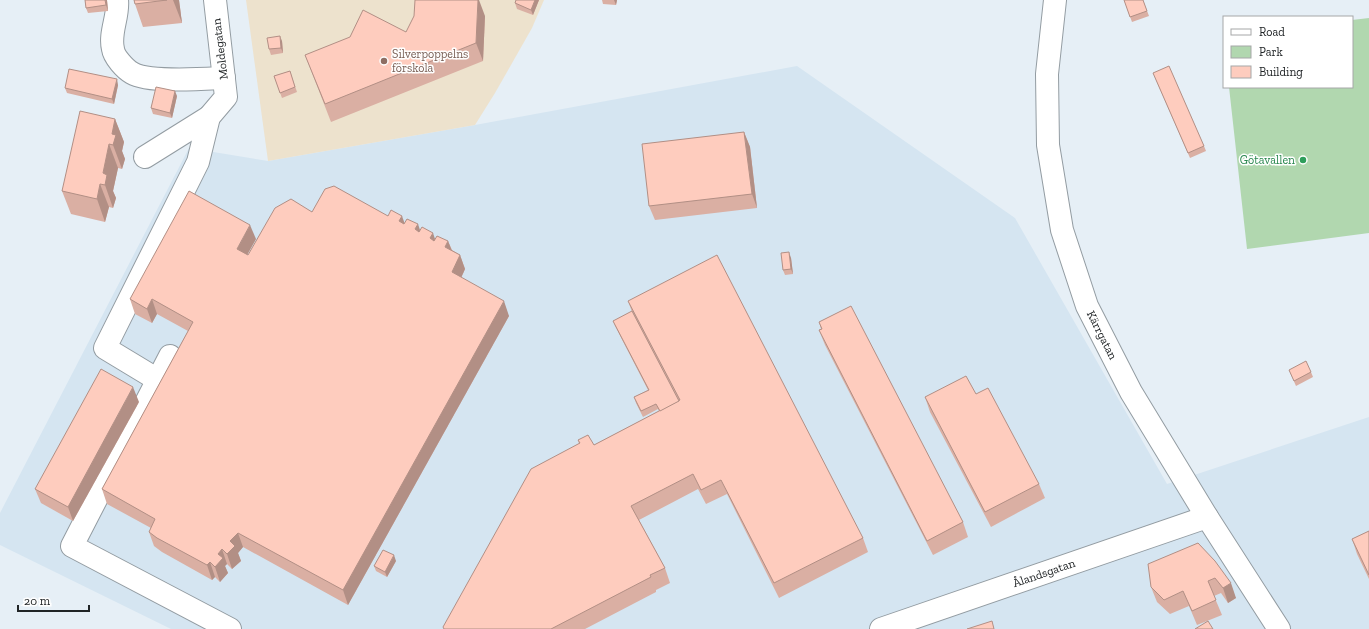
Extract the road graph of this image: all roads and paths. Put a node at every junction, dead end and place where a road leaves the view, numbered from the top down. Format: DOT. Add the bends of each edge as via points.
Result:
graph roads {
  1 [pos="117,0"];
  2 [pos="214,0"];
  3 [pos="1055,0"];
  4 [pos="225,88"];
  5 [pos="209,117"];
  6 [pos="145,157"];
  7 [pos="170,356"];
  8 [pos="158,380"];
  9 [pos="1207,517"];
  10 [pos="230,629"];
  11 [pos="881,629"];
  12 [pos="1279,629"];
  1 -- 4 [label="street" via="112,34 113,50 121,64 132,73"];
  2 -- 4 [label="street, Moldegatan"];
  3 -- 9 [label="street, Kärrgatan" via="1047,74 1048,145 1062,230 1090,313 1131,392"];
  4 -- 5 [label="street"];
  5 -- 6 [label="street"];
  5 -- 8 [label="street" via="198,162 105,348"];
  7 -- 8 [label="street"];
  8 -- 10 [label="street" via="72,546"];
  9 -- 11 [label="street, Ålandsgatan"];
  9 -- 12 [label="street, Kärrgatan"];
}
